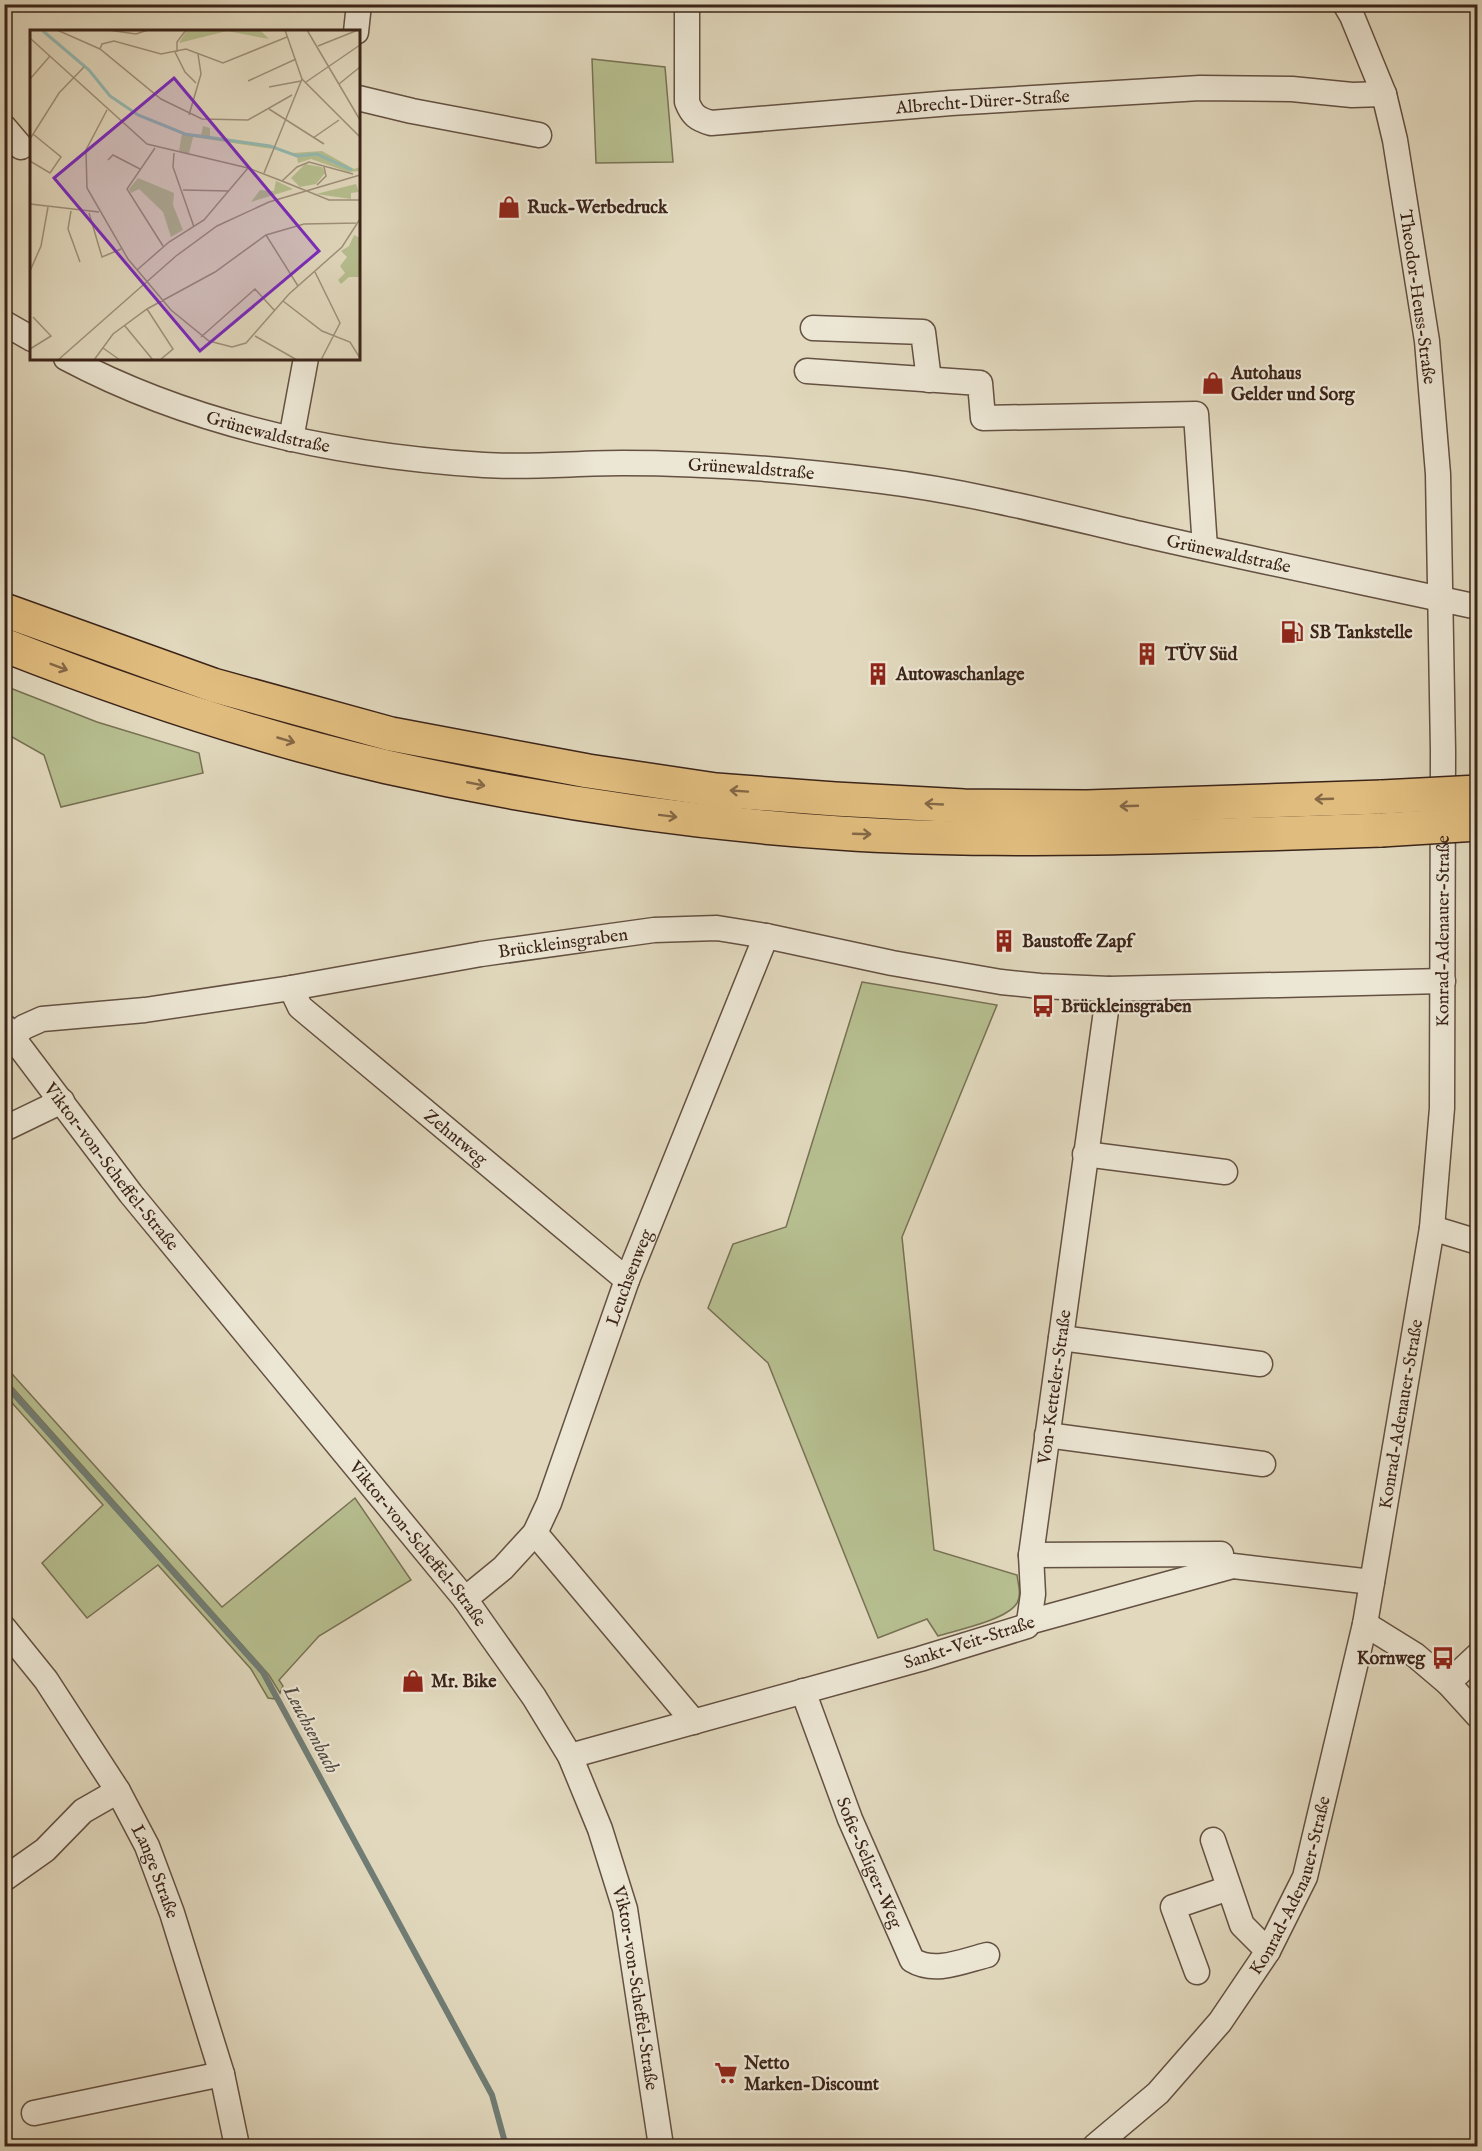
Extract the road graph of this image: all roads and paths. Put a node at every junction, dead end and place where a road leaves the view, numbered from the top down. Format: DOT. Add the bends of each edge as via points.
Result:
graph roads {
  1 [pos="359,4"];
  2 [pos="687,4"];
  3 [pos="1345,4"];
  4 [pos="356,30"];
  5 [pos="1384,94"];
  6 [pos="360,98"];
  7 [pos="4,127"];
  8 [pos="539,135"];
  9 [pos="21,147"];
  10 [pos="813,328"];
  11 [pos="70,360"];
  12 [pos="306,360"];
  13 [pos="807,371"];
  14 [pos="929,380"];
  15 [pos="291,439"];
  16 [pos="1205,548"];
  17 [pos="1441,599"];
  18 [pos="1478,607"];
  19 [pos="4,610"];
  20 [pos="4,645"];
  21 [pos="1478,792"];
  22 [pos="1478,824"];
  23 [pos="766,936"];
  24 [pos="1443,981"];
  25 [pos="291,988"];
  26 [pos="1109,989"];
  27 [pos="8,1031"];
  28 [pos="62,1101"];
  29 [pos="4,1129"];
  30 [pos="1085,1154"];
  31 [pos="1225,1172"];
  32 [pos="1432,1228"];
  33 [pos="1478,1242"];
  34 [pos="627,1280"];
  35 [pos="1061,1338"];
  36 [pos="1260,1364"];
  37 [pos="1047,1435"];
  38 [pos="1263,1464"];
  39 [pos="535,1533"];
  40 [pos="1221,1554"];
  41 [pos="1031,1555"];
  42 [pos="1372,1582"];
  43 [pos="465,1599"];
  44 [pos="1029,1622"];
  45 [pos="1365,1624"];
  46 [pos="4,1628"];
  47 [pos="1478,1655"];
  48 [pos="1448,1683"];
  49 [pos="803,1691"];
  50 [pos="1478,1716"];
  51 [pos="694,1722"];
  52 [pos="570,1756"];
  53 [pos="118,1791"];
  54 [pos="1213,1840"];
  55 [pos="4,1879"];
  56 [pos="1229,1888"];
  57 [pos="1268,1951"];
  58 [pos="987,1955"];
  59 [pos="1197,1972"];
  60 [pos="222,2074"];
  61 [pos="34,2113"];
  62 [pos="237,2146"];
  63 [pos="661,2146"];
  64 [pos="1095,2146"];
  1 -- 4 [label="street"];
  2 -- 5 [label="street, Albrecht-Dürer-Straße" via="687,102 691,113 711,123 1200,88"];
  3 -- 5 [label="street, Theodor-Heuss-Straße"];
  5 -- 17 [label="street, Theodor-Heuss-Straße" via="1427,341 1438,474"];
  6 -- 8 [label="street"];
  7 -- 9 [label="street"];
  10 -- 14 [label="street" via="922,332"];
  11 -- 15 [label="street, Grünewaldstraße" via="189,411"];
  12 -- 15 [label="street"];
  13 -- 14 [label="street"];
  14 -- 16 [label="street" via="980,383 983,418 1196,414"];
  15 -- 16 [label="street, Grünewaldstraße" via="372,455 488,466 624,463 773,468 887,481 980,497"];
  16 -- 17 [label="street, Grünewaldstraße"];
  17 -- 18 [label="street, Grünewaldstraße"];
  17 -- 24 [label="street, Konrad-Adenauer-Straße"];
  21 -- 19 [label="highway, one-way, bridge" via="1087,807 835,799 716,790 502,757 380,732 213,685"];
  20 -- 22 [label="highway, one-way, bridge" via="230,724 387,767 592,806 717,822 952,838 1381,830"];
  23 -- 25 [label="street, Brückleinsgraben" via="717,928 654,930 481,954"];
  23 -- 26 [label="street, Brückleinsgraben" via="1001,982"];
  23 -- 34 [label="street, Leuchsenweg"];
  24 -- 26 [label="street, Brückleinsgraben"];
  24 -- 32 [label="street, Konrad-Adenauer-Straße" via="1442,1108"];
  25 -- 27 [label="street, Brückleinsgraben" via="145,1010 42,1020"];
  25 -- 34 [label="street, Zehntweg" via="300,1007"];
  26 -- 30 [label="street, Von-Ketteler-Straße"];
  27 -- 28 [label="street, Viktor-von-Scheffel-Straße"];
  28 -- 29 [label="street"];
  28 -- 43 [label="street, Viktor-von-Scheffel-Straße" via="131,1194"];
  30 -- 31 [label="street"];
  30 -- 35 [label="street, Von-Ketteler-Straße"];
  32 -- 33 [label="street"];
  32 -- 42 [label="street, Konrad-Adenauer-Straße"];
  34 -- 39 [label="street, Leuchsenweg"];
  35 -- 36 [label="street"];
  35 -- 37 [label="street, Von-Ketteler-Straße"];
  37 -- 38 [label="street"];
  37 -- 41 [label="street, Von-Ketteler-Straße"];
  39 -- 43 [label="street, Leuchsenweg" via="504,1568"];
  39 -- 51 [label="street"];
  40 -- 41 [label="street"];
  41 -- 44 [label="street, Von-Ketteler-Straße" via="1033,1594"];
  42 -- 44 [label="street, Sankt-Veit-Straße" via="1233,1566"];
  42 -- 45 [label="street, Konrad-Adenauer-Straße"];
  43 -- 52 [label="street, Viktor-von-Scheffel-Straße"];
  44 -- 49 [label="street, Sankt-Veit-Straße" via="1027,1626 920,1659"];
  45 -- 48 [label="street" via="1415,1655"];
  45 -- 57 [label="street, Konrad-Adenauer-Straße" via="1305,1877"];
  46 -- 53 [label="street, Lange Straße" via="46,1680"];
  47 -- 48 [label="street"];
  48 -- 50 [label="street"];
  49 -- 51 [label="street, Sankt-Veit-Straße"];
  49 -- 58 [label="street, Sofie-Seliger-Weg" via="850,1819 912,1960 932,1968"];
  51 -- 52 [label="street, Sankt-Veit-Straße"];
  52 -- 63 [label="street, Viktor-von-Scheffel-Straße" via="600,1829 625,1909"];
  53 -- 55 [label="street" via="83,1811 45,1850"];
  53 -- 60 [label="street, Lange Straße" via="147,1846 172,1913"];
  54 -- 56 [label="street"];
  56 -- 57 [label="street" via="1242,1924"];
  56 -- 59 [label="street" via="1173,1907"];
  57 -- 64 [label="street, Konrad-Adenauer-Straße" via="1220,2022 1158,2093"];
  60 -- 61 [label="street"];
  60 -- 62 [label="street, Lange Straße"];
}
